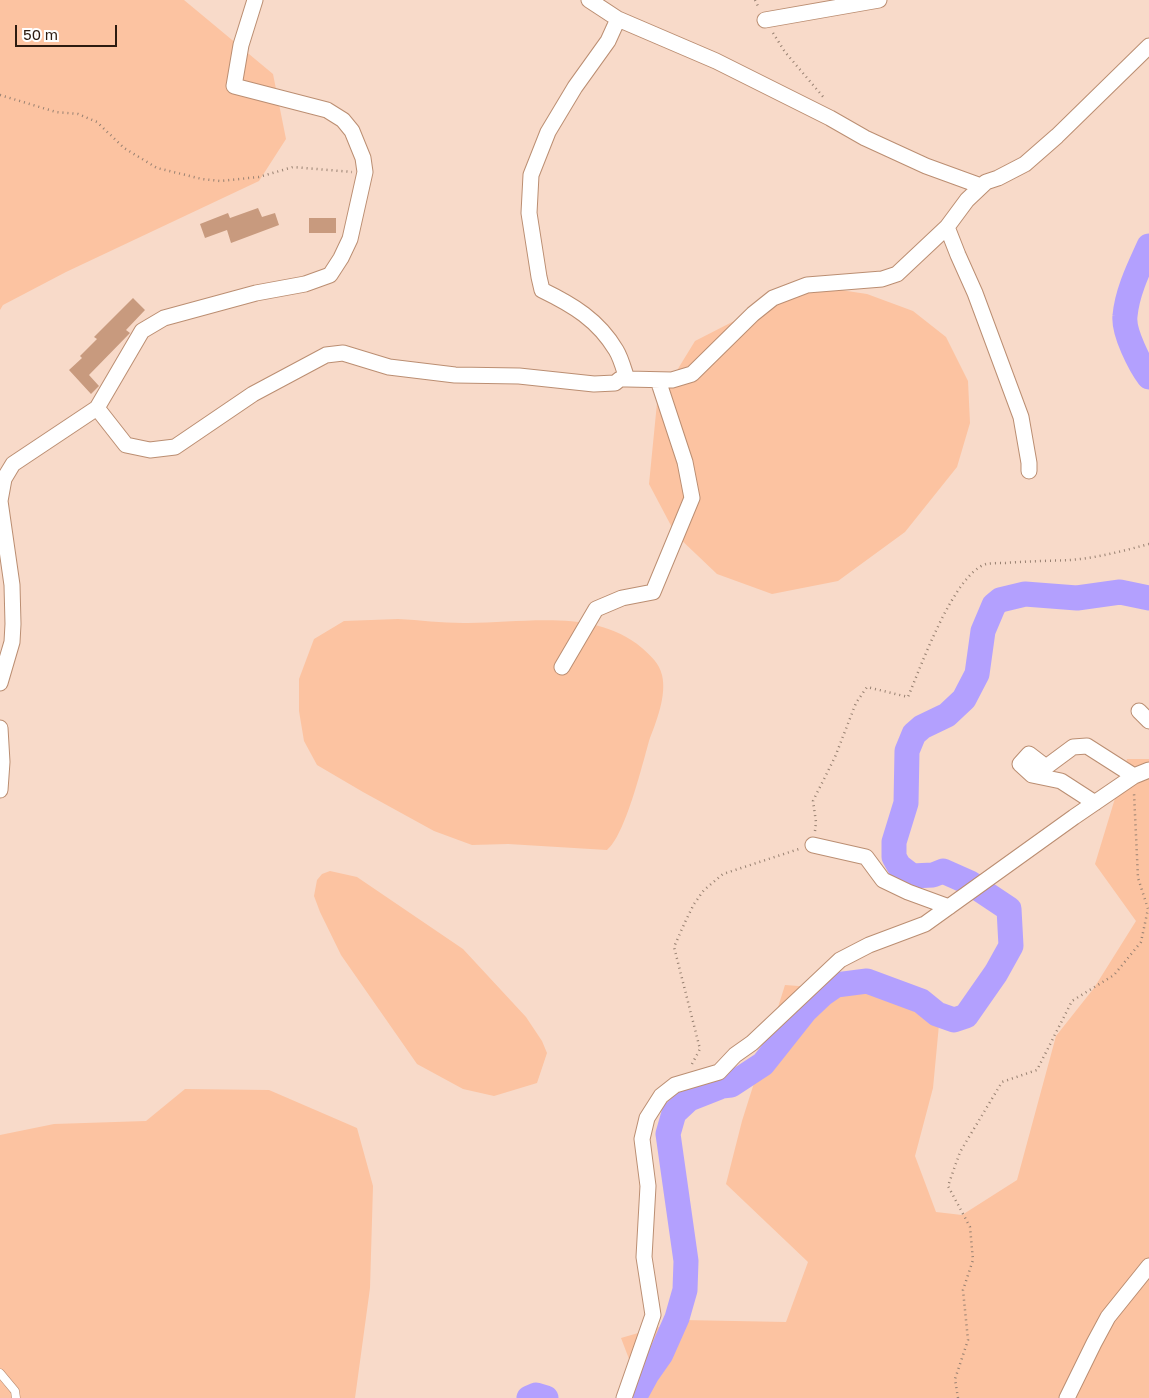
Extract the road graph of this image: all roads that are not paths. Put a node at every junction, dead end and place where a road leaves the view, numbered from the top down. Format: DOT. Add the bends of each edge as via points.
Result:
graph roads {
  1 [pos="255,0"];
  2 [pos="589,0"];
  3 [pos="879,0"];
  4 [pos="618,19"];
  5 [pos="765,20"];
  6 [pos="1149,46"];
  7 [pos="981,186"];
  8 [pos="947,227"];
  9 [pos="627,379"];
  10 [pos="658,380"];
  11 [pos="97,408"];
  12 [pos="1029,471"];
  13 [pos="562,667"];
  14 [pos="0,683"];
  15 [pos="0,728"];
  16 [pos="1149,770"];
  17 [pos="1134,776"];
  18 [pos="0,790"];
  19 [pos="1095,802"];
  20 [pos="813,845"];
  21 [pos="949,907"];
  22 [pos="1149,1266"];
  23 [pos="0,1373"];
  24 [pos="16,1398"];
  25 [pos="624,1398"];
  26 [pos="1067,1398"];
  1 -- 11 [label="street" via="241,45 234,86 327,110 344,120 363,158 365,172 350,239 330,275 164,318 142,331"];
  2 -- 4 [label="street"];
  3 -- 5 [label="street"];
  4 -- 7 [label="street" via="716,61 926,166"];
  4 -- 9 [label="street" via="608,40 548,132 531,175 530,212 542,290 572,305 596,324 617,351"];
  6 -- 7 [label="street" via="1025,164"];
  7 -- 8 [label="street"];
  8 -- 10 [label="street" via="897,274 882,279 808,285 772,298 692,374"];
  8 -- 12 [label="street" via="1021,417"];
  9 -- 10 [label="street"];
  9 -- 11 [label="street" via="594,384 519,376 455,375 388,367 343,354 326,356 253,394 175,447 150,450 126,445"];
  10 -- 13 [label="street" via="685,462 692,498 653,592 622,598 596,609"];
  11 -- 14 [label="street" via="14,464 4,479 0,500 12,585 13,624 12,642"];
  15 -- 18 [label="street"];
  16 -- 17 [label="street"];
  17 -- 19 [label="street"];
  17 -- 19 [label="street" via="1087,746 1074,747 1046,767 1029,754 1020,764 1032,775 1061,781"];
  19 -- 21 [label="street"];
  20 -- 21 [label="street" via="866,857 882,880"];
  21 -- 25 [label="street" via="925,924 869,945 840,960 719,1072 684,1081 661,1096 647,1118 642,1139 648,1186 644,1258 653,1315"];
  22 -- 26 [label="street" via="1108,1318"];
  23 -- 24 [label="lane" via="15,1391"];
}
